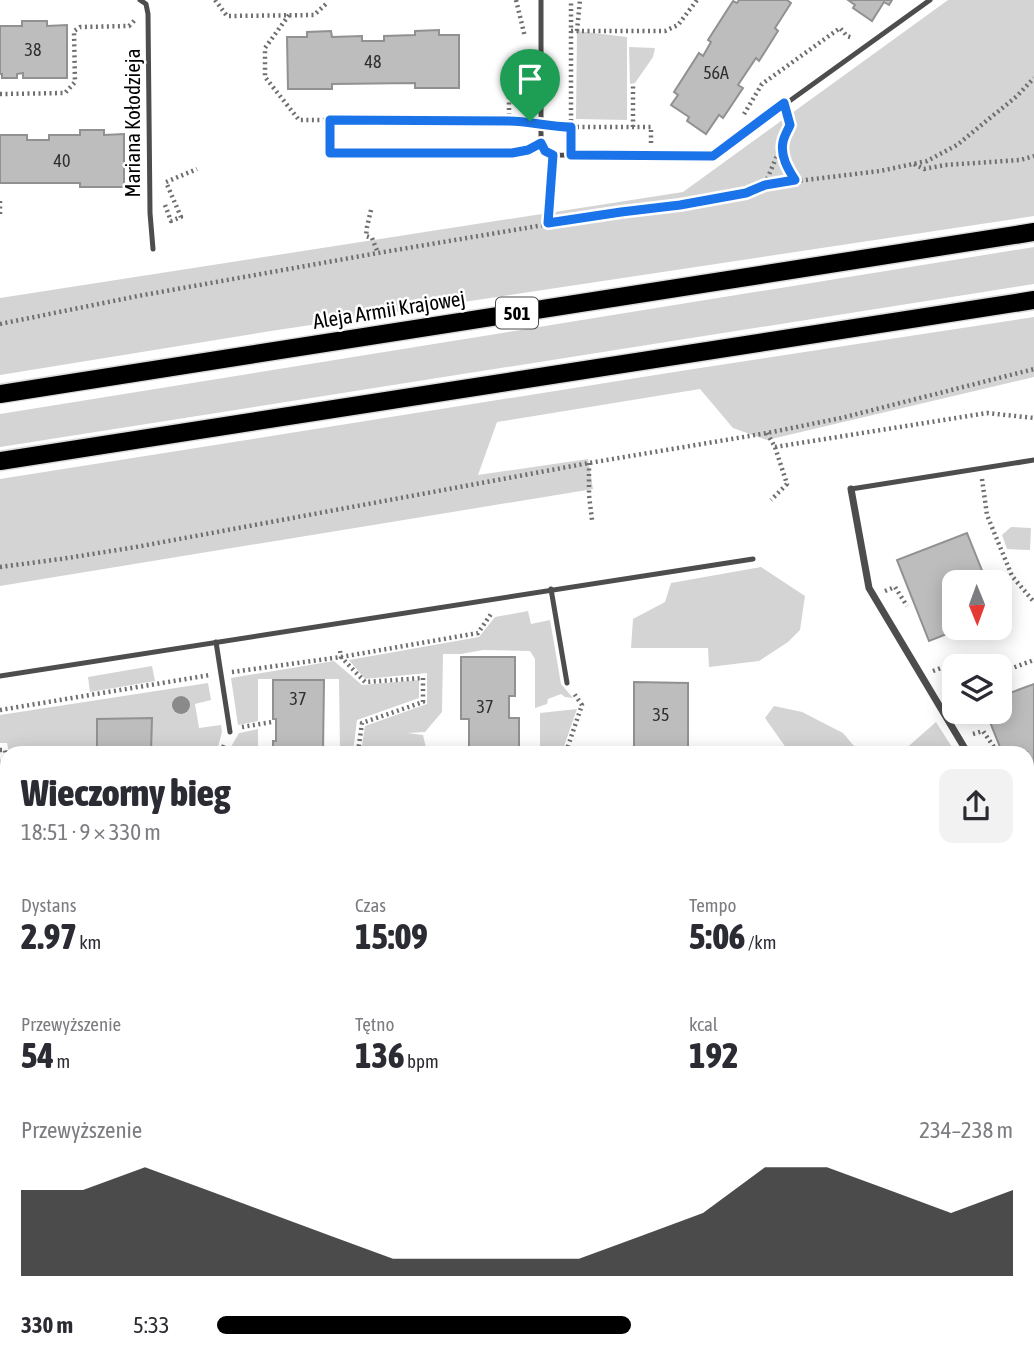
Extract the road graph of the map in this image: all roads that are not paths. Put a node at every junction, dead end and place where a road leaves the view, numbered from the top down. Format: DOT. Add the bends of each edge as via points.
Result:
graph roads {
  1 [pos="140,0"];
  2 [pos="541,0"];
  3 [pos="930,0"];
  4 [pos="541,143"];
  5 [pos="330,153"];
  6 [pos="1034,232"];
  7 [pos="153,249"];
  8 [pos="1034,300"];
  9 [pos="0,394"];
  10 [pos="1034,460"];
  11 [pos="0,461"];
  12 [pos="851,489"];
  13 [pos="753,559"];
  14 [pos="551,589"];
  15 [pos="216,642"];
  16 [pos="0,676"];
  17 [pos="567,683"];
  18 [pos="229,731"];
  19 [pos="963,746"];
  1 -- 7 [label="lane, Mariana Kołodzieja" via="148,7"];
  2 -- 4 [label="lane"];
  3 -- 4 [label="lane" via="713,156 553,155"];
  4 -- 5 [label="lane" via="512,153"];
  6 -- 9 [label="main road, Aleja Armii Krajowej / 501"];
  8 -- 11 [label="main road"];
  10 -- 12 [label="lane"];
  12 -- 19 [label="street" via="869,588"];
  13 -- 14 [label="lane"];
  14 -- 15 [label="lane"];
  14 -- 17 [label="lane"];
  15 -- 16 [label="lane"];
  15 -- 18 [label="lane"];
}
